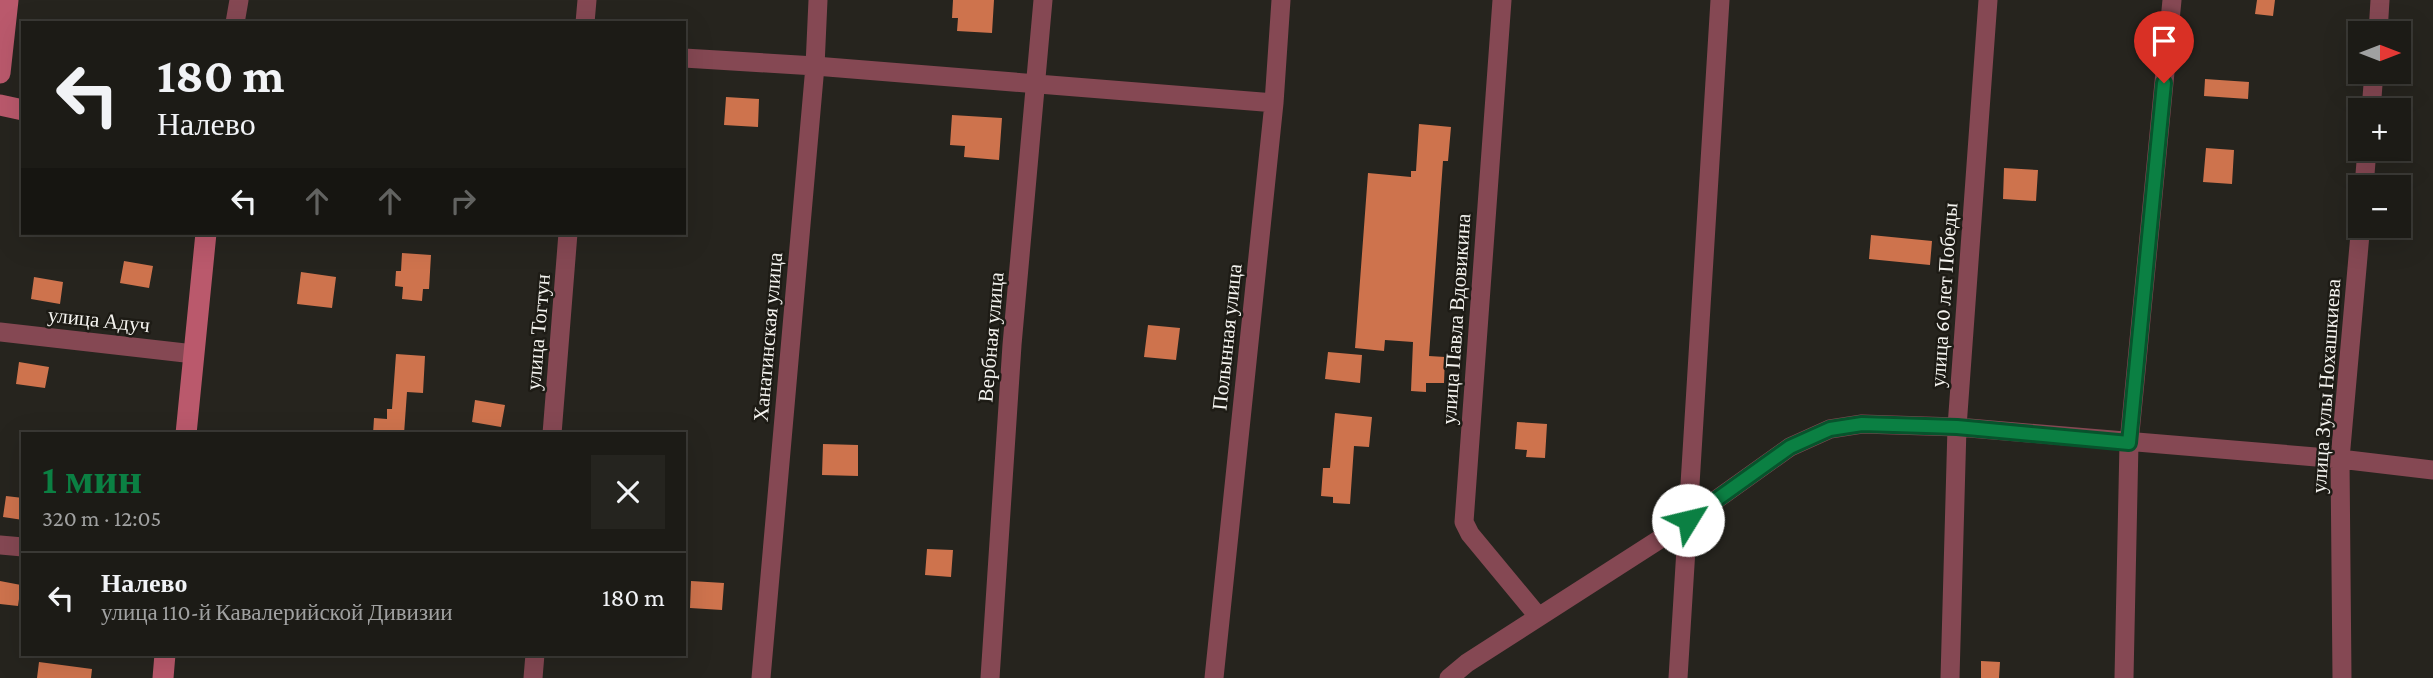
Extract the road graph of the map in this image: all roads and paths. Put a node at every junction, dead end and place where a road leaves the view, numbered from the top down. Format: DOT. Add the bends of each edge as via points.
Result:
graph roads {
  1 [pos="8,0"];
  2 [pos="239,0"];
  3 [pos="587,0"];
  4 [pos="818,0"];
  5 [pos="1043,0"];
  6 [pos="1281,0"];
  7 [pos="1503,0"];
  8 [pos="1720,0"];
  9 [pos="1988,0"];
  10 [pos="2172,0"];
  11 [pos="2381,0"];
  12 [pos="235,21"];
  13 [pos="585,21"];
  14 [pos="2379,21"];
  15 [pos="686,58"];
  16 [pos="815,66"];
  17 [pos="0,73"];
  18 [pos="1037,85"];
  19 [pos="1273,103"];
  20 [pos="0,106"];
  21 [pos="21,110"];
  22 [pos="206,235"];
  23 [pos="568,235"];
  24 [pos="2360,238"];
  25 [pos="0,332"];
  26 [pos="194,354"];
  27 [pos="1957,427"];
  28 [pos="187,432"];
  29 [pos="552,432"];
  30 [pos="2129,443"];
  31 [pos="2340,459"];
  32 [pos="2433,470"];
  33 [pos="1688,520"];
  34 [pos="0,545"];
  35 [pos="21,547"];
  36 [pos="1538,616"];
  37 [pos="165,656"];
  38 [pos="535,656"];
  39 [pos="163,678"];
  40 [pos="533,678"];
  41 [pos="761,678"];
  42 [pos="990,678"];
  43 [pos="1214,678"];
  44 [pos="1449,678"];
  45 [pos="1678,678"];
  46 [pos="1950,678"];
  47 [pos="2124,678"];
  48 [pos="2342,678"];
  1 -- 17 [label="street"];
  2 -- 12 [label="street"];
  3 -- 13 [label="street"];
  4 -- 16 [label="street, Ханатинская улица"];
  5 -- 18 [label="street, Вербная улица"];
  6 -- 19 [label="street, Полынная улица"];
  7 -- 36 [label="street, улица Павла Вдовикина" via="1464,522"];
  8 -- 33 [label="street"];
  9 -- 27 [label="street, улица 60 лет Победы"];
  10 -- 30 [label="street"];
  11 -- 14 [label="street"];
  15 -- 16 [label="street"];
  16 -- 18 [label="street"];
  16 -- 41 [label="street, Ханатинская улица"];
  18 -- 19 [label="street"];
  18 -- 42 [label="street, Вербная улица" via="1012,345"];
  19 -- 43 [label="street, Полынная улица"];
  20 -- 21 [label="street"];
  22 -- 26 [label="street"];
  23 -- 29 [label="street, улица Тогтун"];
  24 -- 31 [label="street, улица Зулы Нохашкиева"];
  25 -- 26 [label="street, улица Адуч"];
  26 -- 28 [label="street"];
  27 -- 30 [label="street"];
  27 -- 33 [label="street" via="1862,424 1830,429 1790,447"];
  27 -- 46 [label="street, улица 60 лет Победы"];
  30 -- 31 [label="street"];
  30 -- 47 [label="street"];
  31 -- 32 [label="street"];
  31 -- 48 [label="street, улица Зулы Нохашкиева"];
  33 -- 36 [label="street"];
  33 -- 45 [label="street"];
  34 -- 35 [label="street"];
  36 -- 44 [label="street"];
  37 -- 39 [label="street"];
  38 -- 40 [label="street"];
}
